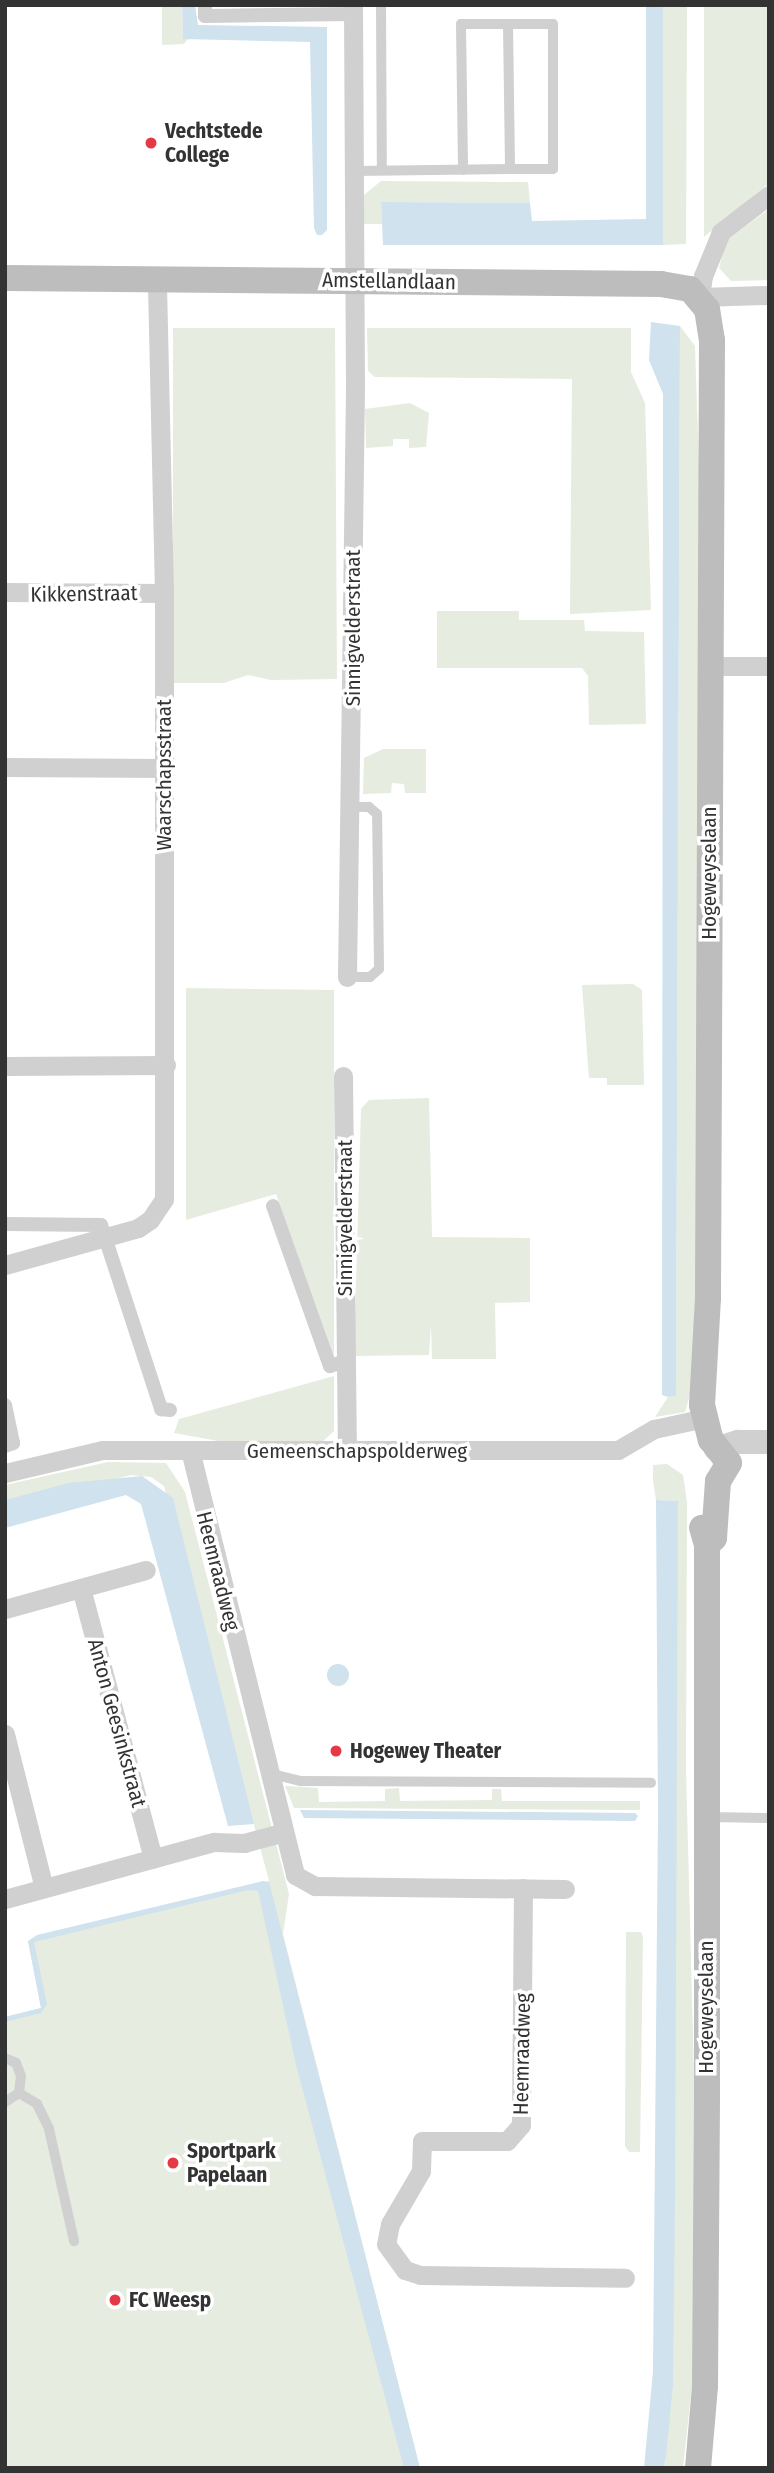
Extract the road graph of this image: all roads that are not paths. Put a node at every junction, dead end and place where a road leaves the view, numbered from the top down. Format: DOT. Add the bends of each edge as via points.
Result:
graph roads {
  1 [pos="205,5"];
  2 [pos="381,5"];
  3 [pos="353,9"];
  4 [pos="508,24"];
  5 [pos="510,169"];
  6 [pos="382,170"];
  7 [pos="463,170"];
  8 [pos="355,171"];
  9 [pos="769,195"];
  10 [pos="5,278"];
  11 [pos="157,278"];
  12 [pos="353,280"];
  13 [pos="769,295"];
  14 [pos="700,297"];
  15 [pos="5,592"];
  16 [pos="164,593"];
  17 [pos="709,666"];
  18 [pos="769,666"];
  19 [pos="5,767"];
  20 [pos="163,768"];
  21 [pos="351,807"];
  22 [pos="347,977"];
  23 [pos="166,1065"];
  24 [pos="5,1066"];
  25 [pos="344,1076"];
  26 [pos="273,1206"];
  27 [pos="5,1224"];
  28 [pos="105,1237"];
  29 [pos="5,1265"];
  30 [pos="346,1361"];
  31 [pos="5,1405"];
  32 [pos="170,1410"];
  33 [pos="705,1419"];
  34 [pos="769,1442"];
  35 [pos="5,1446"];
  36 [pos="190,1450"];
  37 [pos="347,1451"];
  38 [pos="769,1455"];
  39 [pos="723,1456"];
  40 [pos="7,1465"];
  41 [pos="146,1570"];
  42 [pos="80,1588"];
  43 [pos="5,1609"];
  44 [pos="5,1734"];
  45 [pos="267,1773"];
  46 [pos="651,1783"];
  47 [pos="706,1817"];
  48 [pos="769,1818"];
  49 [pos="282,1833"];
  50 [pos="153,1859"];
  51 [pos="44,1888"];
  52 [pos="523,1888"];
  53 [pos="565,1889"];
  54 [pos="5,1899"];
  55 [pos="5,2058"];
  56 [pos="19,2093"];
  57 [pos="5,2102"];
  58 [pos="74,2241"];
  59 [pos="625,2278"];
  60 [pos="698,2468"];
  1 -- 3 [label="street" via="205,16"];
  2 -- 6 [label="lane"];
  3 -- 8 [label="street, Sinnigvelderstraat"];
  4 -- 5 [label="lane"];
  4 -- 5 [label="lane" via="553,24 553,169"];
  4 -- 7 [label="lane" via="461,24"];
  5 -- 7 [label="lane"];
  6 -- 7 [label="lane"];
  6 -- 8 [label="lane"];
  8 -- 12 [label="street, Sinnigvelderstraat"];
  9 -- 14 [label="street" via="721,232 703,276"];
  10 -- 11 [label="main road, Amstellandlaan"];
  11 -- 12 [label="main road, Amstellandlaan"];
  11 -- 16 [label="street, Waarschapsstraat"];
  12 -- 14 [label="main road, Amstellandlaan" via="661,284 690,289"];
  12 -- 21 [label="street, Sinnigvelderstraat"];
  13 -- 14 [label="street, Amstellandlaan"];
  14 -- 17 [label="main road, Hogeweyselaan" via="711,321 712,340"];
  15 -- 16 [label="street, Kikkenstraat"];
  16 -- 20 [label="street, Waarschapsstraat"];
  17 -- 18 [label="street"];
  17 -- 33 [label="main road, Hogeweyselaan"];
  19 -- 20 [label="street"];
  20 -- 23 [label="street, Waarschapsstraat"];
  21 -- 22 [label="street, Sinnigvelderstraat"];
  21 -- 22 [label="lane" via="369,807 377,814 379,969 370,977"];
  23 -- 24 [label="street"];
  23 -- 28 [label="street, Waarschapsstraat" via="164,1199 138,1228"];
  25 -- 30 [label="street, Sinnigvelderstraat"];
  26 -- 30 [label="street, Sinnigvelderstraat" via="330,1366"];
  27 -- 28 [label="street" via="101,1225"];
  28 -- 29 [label="street, Waarschapsstraat"];
  28 -- 32 [label="street" via="161,1409"];
  30 -- 37 [label="street, Sinnigvelderstraat"];
  31 -- 35 [label="street" via="13,1443"];
  33 -- 37 [label="street, Gemeenschapspolderweg" via="654,1429 618,1450"];
  33 -- 39 [label="main road, Hogeweyselaan"];
  34 -- 39 [label="street" via="737,1442"];
  36 -- 37 [label="street, Gemeenschapspolderweg"];
  36 -- 40 [label="street, Gemeenschapspolderweg" via="102,1450"];
  36 -- 45 [label="street, Heemraadweg"];
  38 -- 39 [label="street"];
  39 -- 47 [label="main road, Hogeweyselaan" via="714,1538 707,1545"];
  41 -- 42 [label="street"];
  42 -- 43 [label="street"];
  42 -- 50 [label="street, Anton Geesinkstraat"];
  44 -- 51 [label="street"];
  45 -- 46 [label="lane" via="301,1781"];
  45 -- 49 [label="street, Heemraadweg"];
  47 -- 48 [label="lane"];
  47 -- 60 [label="main road, Hogeweyselaan" via="705,2386"];
  49 -- 50 [label="street" via="244,1843 214,1842"];
  49 -- 52 [label="street, Heemraadweg" via="295,1875 315,1886"];
  50 -- 51 [label="street"];
  51 -- 54 [label="street"];
  52 -- 53 [label="street, Heemraadweg"];
  52 -- 59 [label="street, Heemraadweg" via="521,2125 507,2141 422,2141 421,2171 390,2224 386,2244 405,2270 420,2276"];
  55 -- 56 [label="lane" via="16,2063 21,2076"];
  56 -- 57 [label="lane"];
  56 -- 58 [label="lane" via="37,2104 49,2129"];
}
